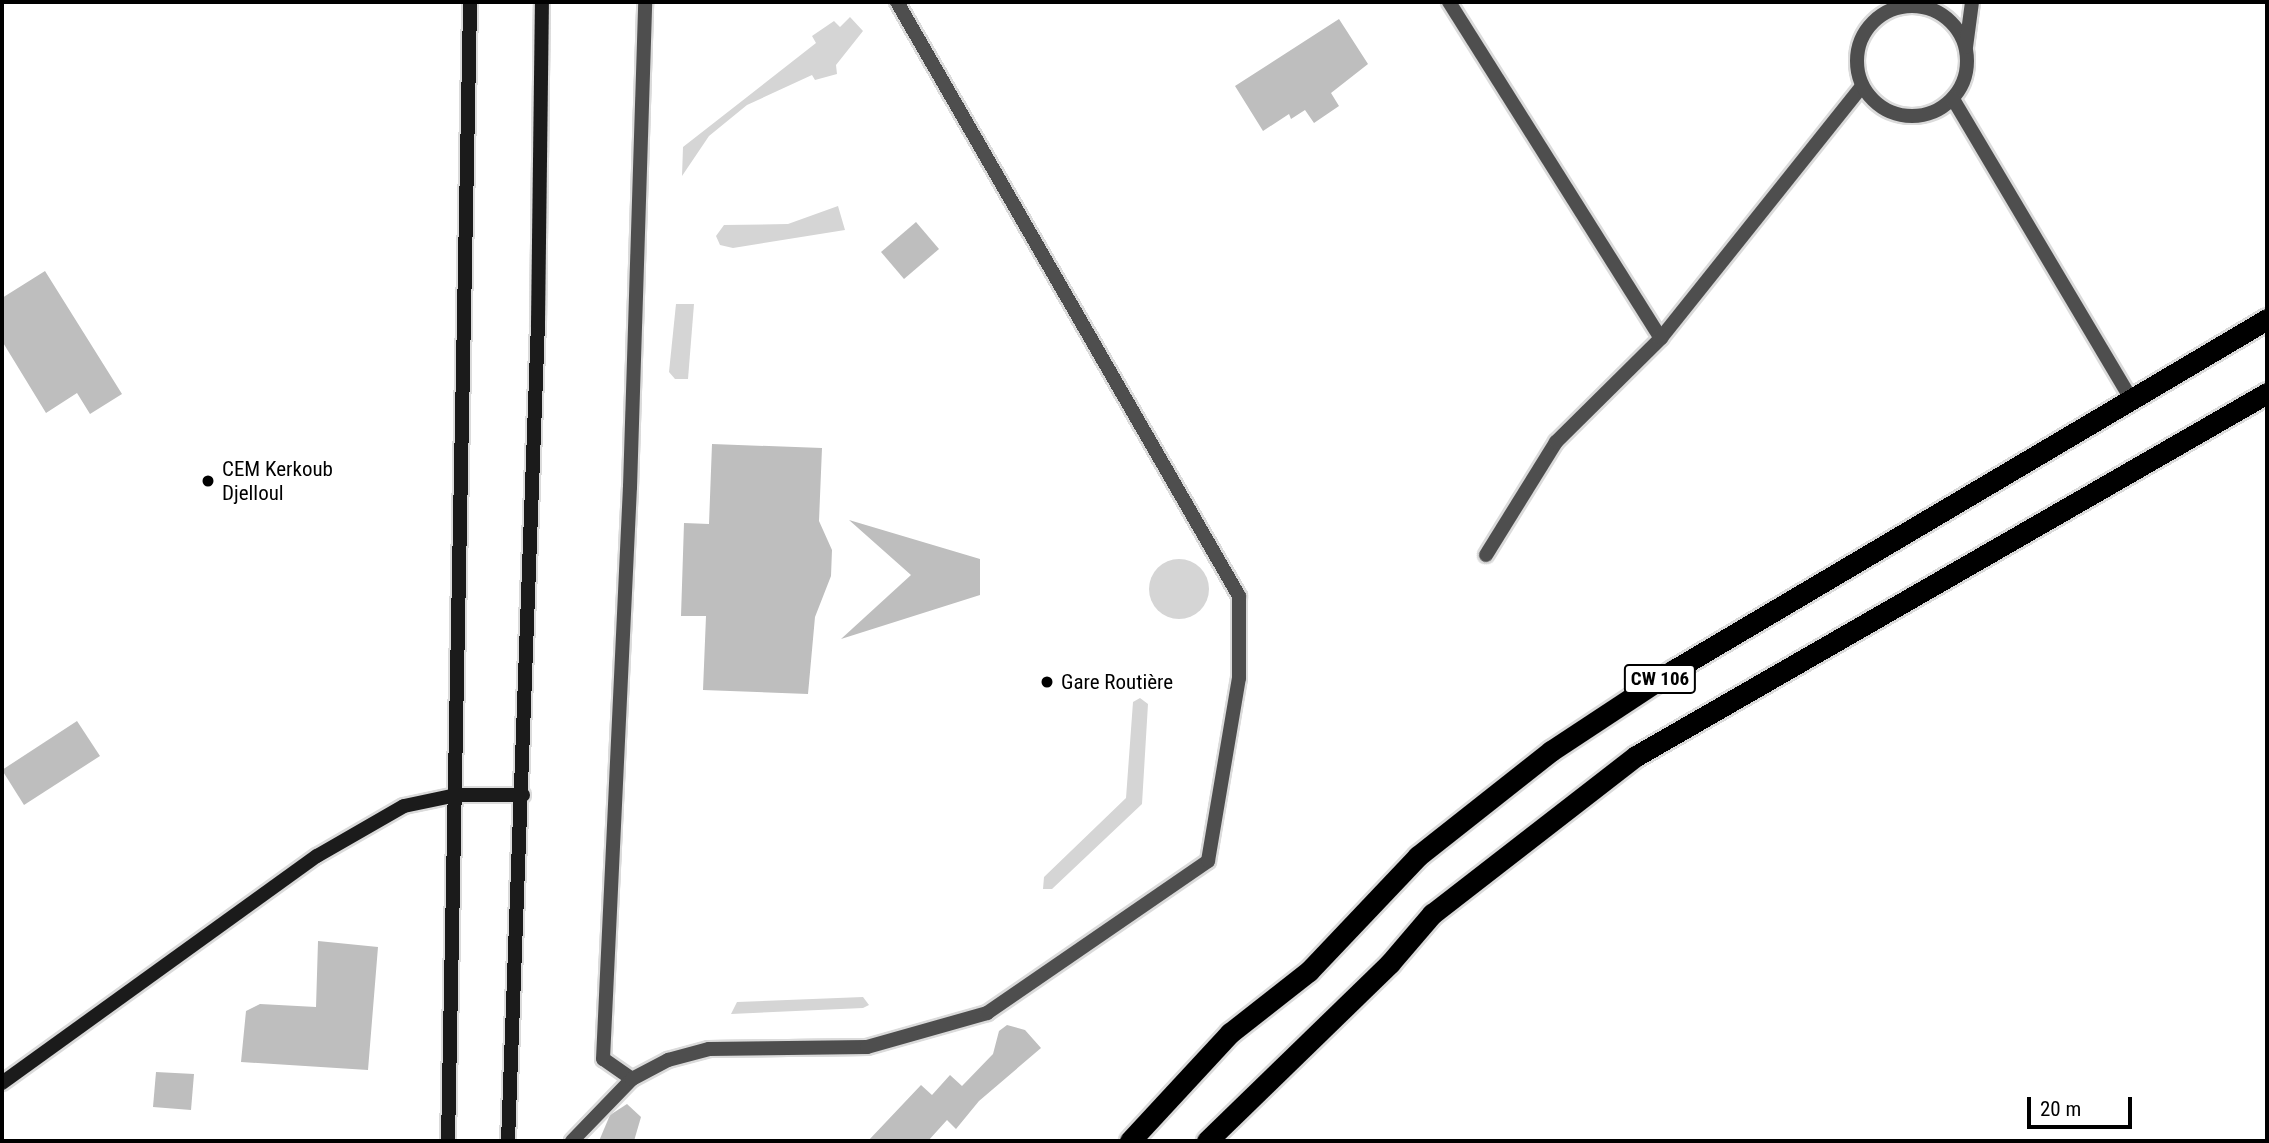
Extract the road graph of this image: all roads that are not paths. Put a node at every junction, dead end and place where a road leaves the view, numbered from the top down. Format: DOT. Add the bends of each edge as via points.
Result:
graph roads {
  1 [pos="470,2"];
  2 [pos="542,2"];
  3 [pos="645,2"];
  4 [pos="897,2"];
  5 [pos="1449,2"];
  6 [pos="1972,2"];
  7 [pos="1892,6"];
  8 [pos="1966,48"];
  9 [pos="1862,86"];
  10 [pos="1953,99"];
  11 [pos="2267,319"];
  12 [pos="1661,338"];
  13 [pos="2267,393"];
  14 [pos="2132,401"];
  15 [pos="1486,555"];
  16 [pos="523,794"];
  17 [pos="456,795"];
  18 [pos="632,1079"];
  19 [pos="2,1083"];
  20 [pos="448,1141"];
  21 [pos="508,1141"];
  22 [pos="572,1141"];
  23 [pos="1130,1141"];
  24 [pos="1207,1141"];
  1 -- 17 [label="street"];
  2 -- 16 [label="street"];
  3 -- 18 [label="street" via="630,487 603,1059"];
  4 -- 18 [label="street" via="1239,596 1239,678 1208,861 987,1013 867,1048 709,1049 668,1060"];
  5 -- 12 [label="street"];
  6 -- 8 [label="street"];
  7 -- 8 [label="street" via="1919,7 1945,17"];
  7 -- 9 [label="street" via="1861,42 1857,68"];
  8 -- 10 [label="street" via="1967,66"];
  9 -- 10 [label="street" via="1872,100 1904,116 1922,116"];
  9 -- 12 [label="street"];
  10 -- 14 [label="street"];
  11 -- 14 [label="highway, CW 106"];
  12 -- 15 [label="street" via="1556,442"];
  13 -- 24 [label="highway, CW 106" via="1636,757 1432,914 1390,962"];
  14 -- 23 [label="highway, CW 106" via="1674,670 1478,804 1418,856 1310,971 1230,1033"];
  16 -- 17 [label="street"];
  16 -- 21 [label="street"];
  17 -- 19 [label="street" via="404,806 317,856"];
  17 -- 20 [label="street"];
  18 -- 22 [label="street"];
}
